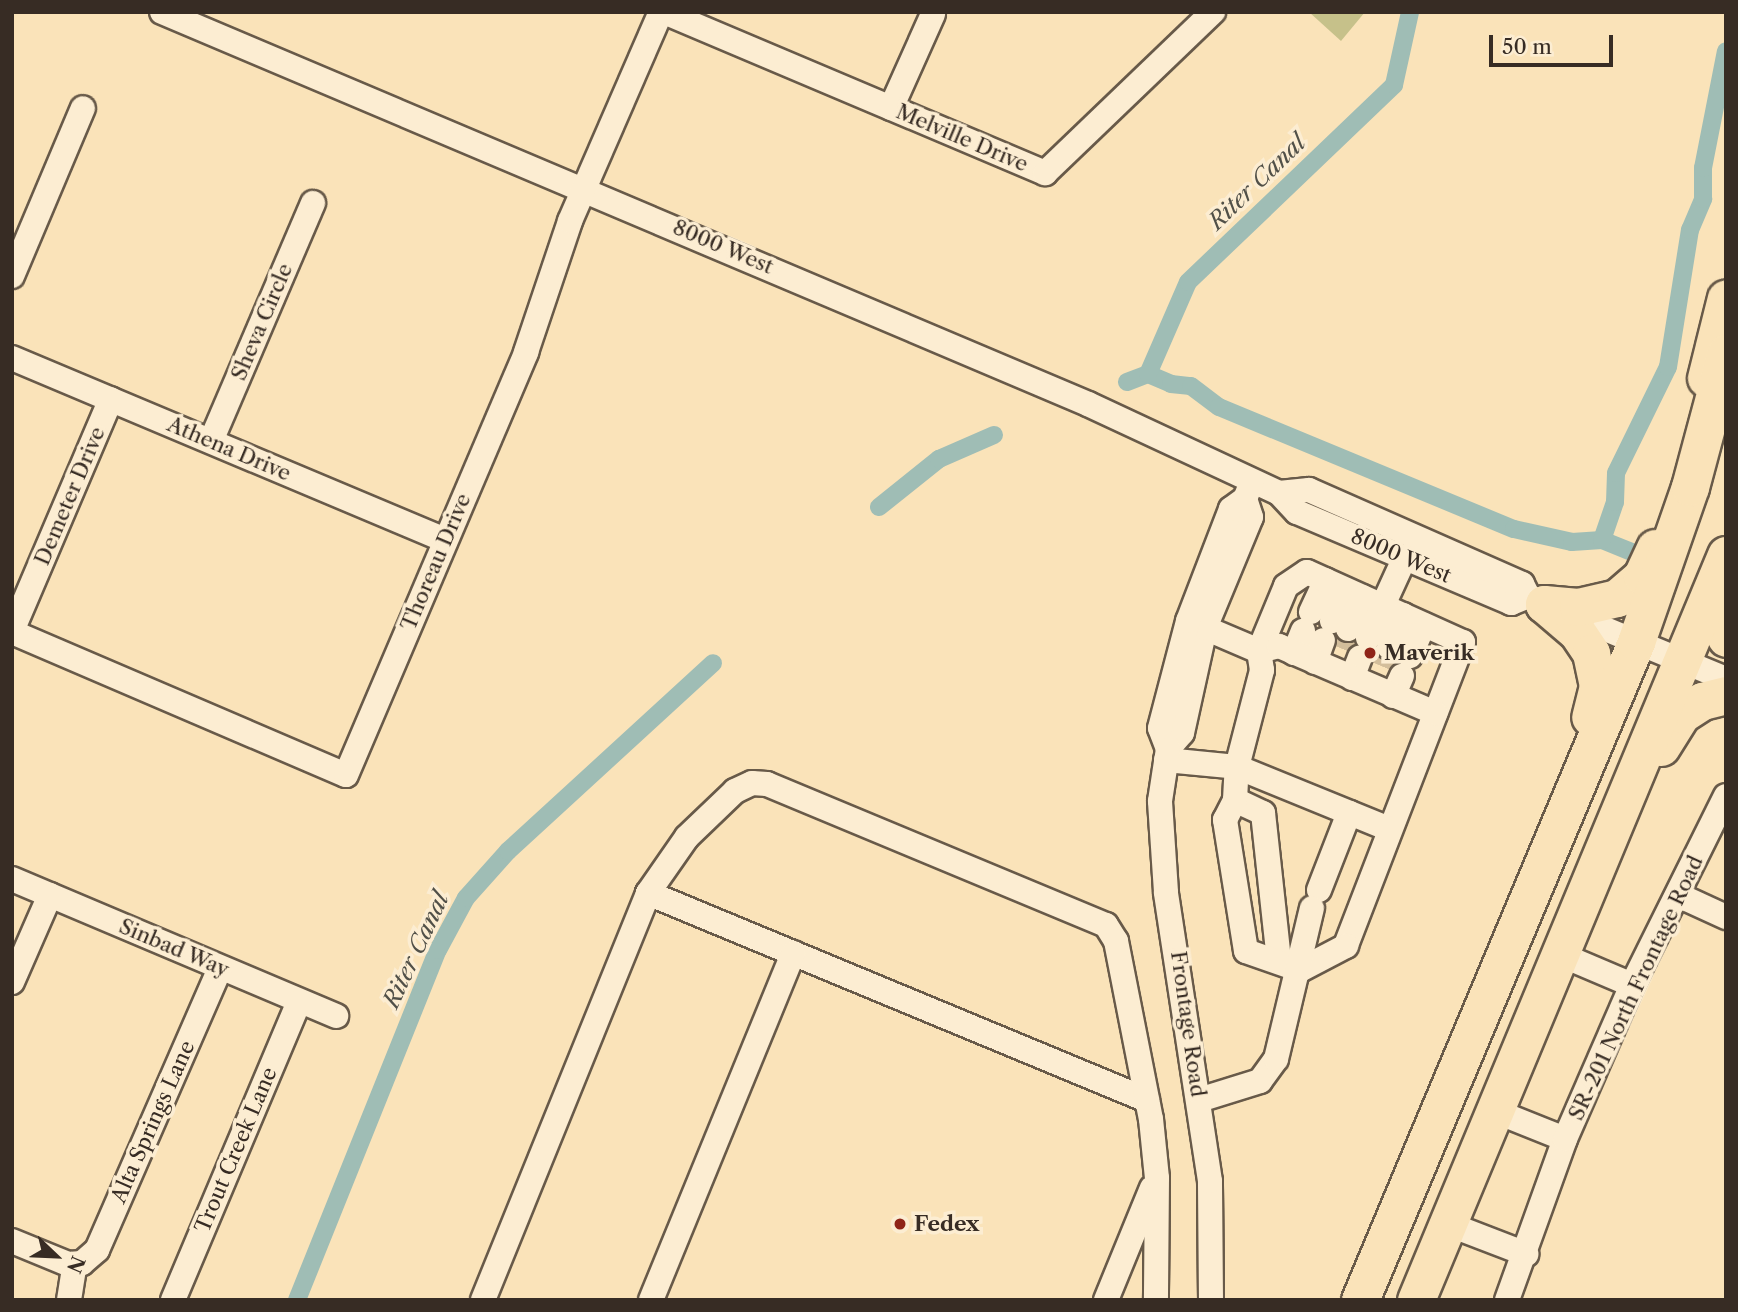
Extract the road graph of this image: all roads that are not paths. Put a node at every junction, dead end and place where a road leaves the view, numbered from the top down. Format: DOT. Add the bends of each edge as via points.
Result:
graph roads {
  1 [pos="162,12"];
  2 [pos="663,12"];
  3 [pos="1213,12"];
  4 [pos="933,14"];
  5 [pos="83,108"];
  6 [pos="891,108"];
  7 [pos="584,187"];
  8 [pos="313,203"];
  9 [pos="12,276"];
  10 [pos="1726,298"];
  11 [pos="1726,352"];
  12 [pos="12,358"];
  13 [pos="111,399"];
  14 [pos="211,441"];
  15 [pos="1249,490"];
  16 [pos="1279,493"];
  17 [pos="445,540"];
  18 [pos="1726,555"];
  19 [pos="1405,558"];
  20 [pos="1726,591"];
  21 [pos="1536,600"];
  22 [pos="1374,602"];
  23 [pos="1205,628"];
  24 [pos="12,631"];
  25 [pos="1726,638"];
  26 [pos="1636,642"];
  27 [pos="1259,651"];
  28 [pos="1351,654"];
  29 [pos="1682,660"];
  30 [pos="1726,679"];
  31 [pos="1726,695"];
  32 [pos="1434,713"];
  33 [pos="1167,754"];
  34 [pos="1237,767"];
  35 [pos="1726,796"];
  36 [pos="1235,800"];
  37 [pos="1349,813"];
  38 [pos="1389,829"];
  39 [pos="12,879"];
  40 [pos="648,893"];
  41 [pos="50,895"];
  42 [pos="1678,895"];
  43 [pos="1726,917"];
  44 [pos="1563,945"];
  45 [pos="793,953"];
  46 [pos="1290,965"];
  47 [pos="220,968"];
  48 [pos="12,982"];
  49 [pos="1632,985"];
  50 [pos="1492,986"];
  51 [pos="299,1001"];
  52 [pos="336,1016"];
  53 [pos="1147,1100"];
  54 [pos="1199,1100"];
  55 [pos="1495,1111"];
  56 [pos="1566,1139"];
  57 [pos="1157,1178"];
  58 [pos="1448,1224"];
  59 [pos="12,1241"];
  60 [pos="1526,1254"];
  61 [pos="75,1265"];
  62 [pos="69,1300"];
  63 [pos="173,1300"];
  64 [pos="483,1300"];
  65 [pos="651,1300"];
  66 [pos="1106,1300"];
  67 [pos="1156,1300"];
  68 [pos="1211,1300"];
  69 [pos="1360,1300"];
  70 [pos="1416,1300"];
  71 [pos="1507,1300"];
  1 -- 7 [label="street, 8000 West"];
  2 -- 6 [label="street, Melville Drive"];
  2 -- 7 [label="street, Thoreau Drive"];
  3 -- 6 [label="street, Melville Drive" via="1045,173"];
  4 -- 6 [label="street"];
  5 -- 9 [label="street"];
  7 -- 15 [label="street, 8000 West" via="1066,395"];
  7 -- 17 [label="street, Thoreau Drive" via="554,261 526,352"];
  8 -- 14 [label="street, Sheva Circle"];
  10 -- 21 [label="highway" via="1689,441 1648,566 1626,592 1606,602 1578,607"];
  11 -- 26 [label="highway" via="1687,497"];
  12 -- 13 [label="street, Athena Drive"];
  13 -- 14 [label="street, Athena Drive"];
  13 -- 24 [label="street, Demeter Drive"];
  14 -- 17 [label="street, Athena Drive"];
  15 -- 16 [label="street, 8000 West"];
  15 -- 23 [label="street, Frontage Road" via="1251,517"];
  15 -- 33 [label="street, Frontage Road" via="1231,509 1170,679 1160,728"];
  16 -- 19 [label="street, 8000 West" via="1297,512"];
  16 -- 21 [label="street, 8000 West" via="1309,490 1522,584"];
  17 -- 24 [label="street, Thoreau Drive" via="346,775"];
  18 -- 29 [label="highway"];
  19 -- 21 [label="street, 8000 West" via="1511,603"];
  19 -- 22 [label="street"];
  20 -- 25 [label="highway" via="1722,614"];
  21 -- 26 [label="street, 8000 West"];
  21 -- 50 [label="highway" via="1585,641 1596,665 1597,697 1511,909"];
  22 -- 27 [label="street" via="1307,572 1286,586"];
  22 -- 28 [label="street"];
  22 -- 28 [label="street"];
  22 -- 28 [label="street"];
  22 -- 32 [label="street" via="1463,642"];
  23 -- 27 [label="street"];
  23 -- 33 [label="street, Frontage Road" via="1182,733"];
  26 -- 29 [label="street, 8000 West"];
  26 -- 50 [label="highway"];
  27 -- 28 [label="street" via="1279,646"];
  27 -- 34 [label="street" via="1262,670"];
  28 -- 32 [label="street"];
  29 -- 30 [label="street, 8000 West"];
  29 -- 44 [label="highway"];
  31 -- 44 [label="highway" via="1691,707 1669,730 1601,888"];
  32 -- 38 [label="street"];
  33 -- 34 [label="street"];
  33 -- 54 [label="street, Frontage Road" via="1160,801 1162,850"];
  34 -- 36 [label="street"];
  34 -- 37 [label="street"];
  35 -- 42 [label="street, SR-201 North Frontage Road"];
  36 -- 46 [label="street" via="1263,813"];
  36 -- 46 [label="street" via="1225,820 1246,951"];
  37 -- 38 [label="street"];
  37 -- 46 [label="street"];
  38 -- 46 [label="street" via="1346,946"];
  39 -- 41 [label="street, Sinbad Way"];
  40 -- 45 [label="street"];
  40 -- 53 [label="street" via="687,837 735,791 752,783 768,784 1093,917 1106,925 1116,941"];
  40 -- 64 [label="street"];
  41 -- 47 [label="street, Sinbad Way"];
  41 -- 48 [label="street"];
  42 -- 43 [label="street"];
  42 -- 49 [label="street, SR-201 North Frontage Road"];
  44 -- 49 [label="street"];
  44 -- 55 [label="highway"];
  45 -- 53 [label="street"];
  45 -- 65 [label="street"];
  46 -- 54 [label="street" via="1276,1059 1260,1081"];
  47 -- 51 [label="street, Sinbad Way"];
  47 -- 61 [label="street, Alta Springs Lane" via="97,1250"];
  49 -- 56 [label="street, SR-201 North Frontage Road"];
  50 -- 69 [label="highway"];
  51 -- 52 [label="street, Sinbad Way"];
  51 -- 63 [label="street, Trout Creek Lane"];
  53 -- 57 [label="street"];
  54 -- 68 [label="street, Frontage Road" via="1211,1191"];
  55 -- 56 [label="street"];
  55 -- 58 [label="highway"];
  56 -- 60 [label="street, SR-201 North Frontage Road"];
  57 -- 66 [label="street"];
  57 -- 67 [label="street"];
  58 -- 60 [label="street"];
  58 -- 70 [label="highway"];
  59 -- 61 [label="street"];
  60 -- 71 [label="street, SR-201 North Frontage Road"];
  61 -- 62 [label="street"];
}
